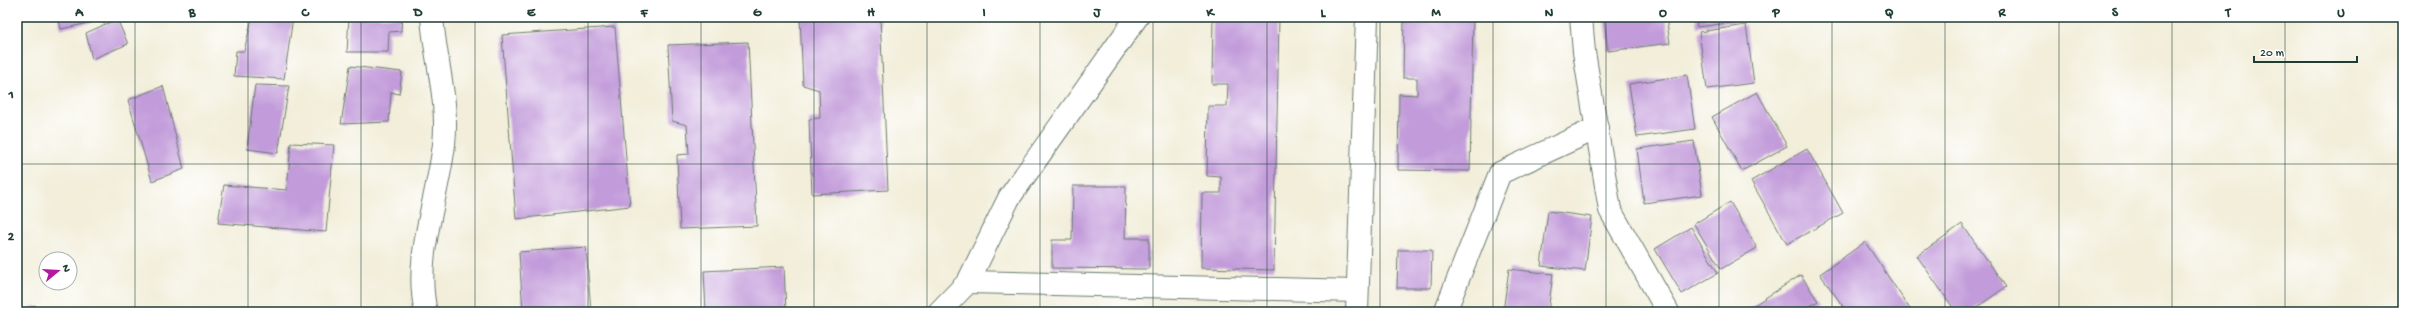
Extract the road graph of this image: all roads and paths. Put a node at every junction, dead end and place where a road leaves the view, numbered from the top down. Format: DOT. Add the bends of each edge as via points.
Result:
graph roads {
  1 [pos="432,17"];
  2 [pos="1138,17"];
  3 [pos="1367,17"];
  4 [pos="1581,17"];
  5 [pos="1597,128"];
  6 [pos="968,282"];
  7 [pos="1357,291"];
  8 [pos="426,312"];
  9 [pos="939,312"];
  10 [pos="1357,312"];
  11 [pos="1445,312"];
  12 [pos="1668,312"];
  1 -- 8 [label="street" via="444,100 444,143 422,266"];
  2 -- 6 [label="street" via="1009,198"];
  3 -- 7 [label="street"];
  4 -- 5 [label="street"];
  5 -- 11 [label="street" via="1500,173"];
  5 -- 12 [label="street" via="1610,210"];
  6 -- 7 [label="street"];
  6 -- 9 [label="street"];
  7 -- 10 [label="street"];
}
